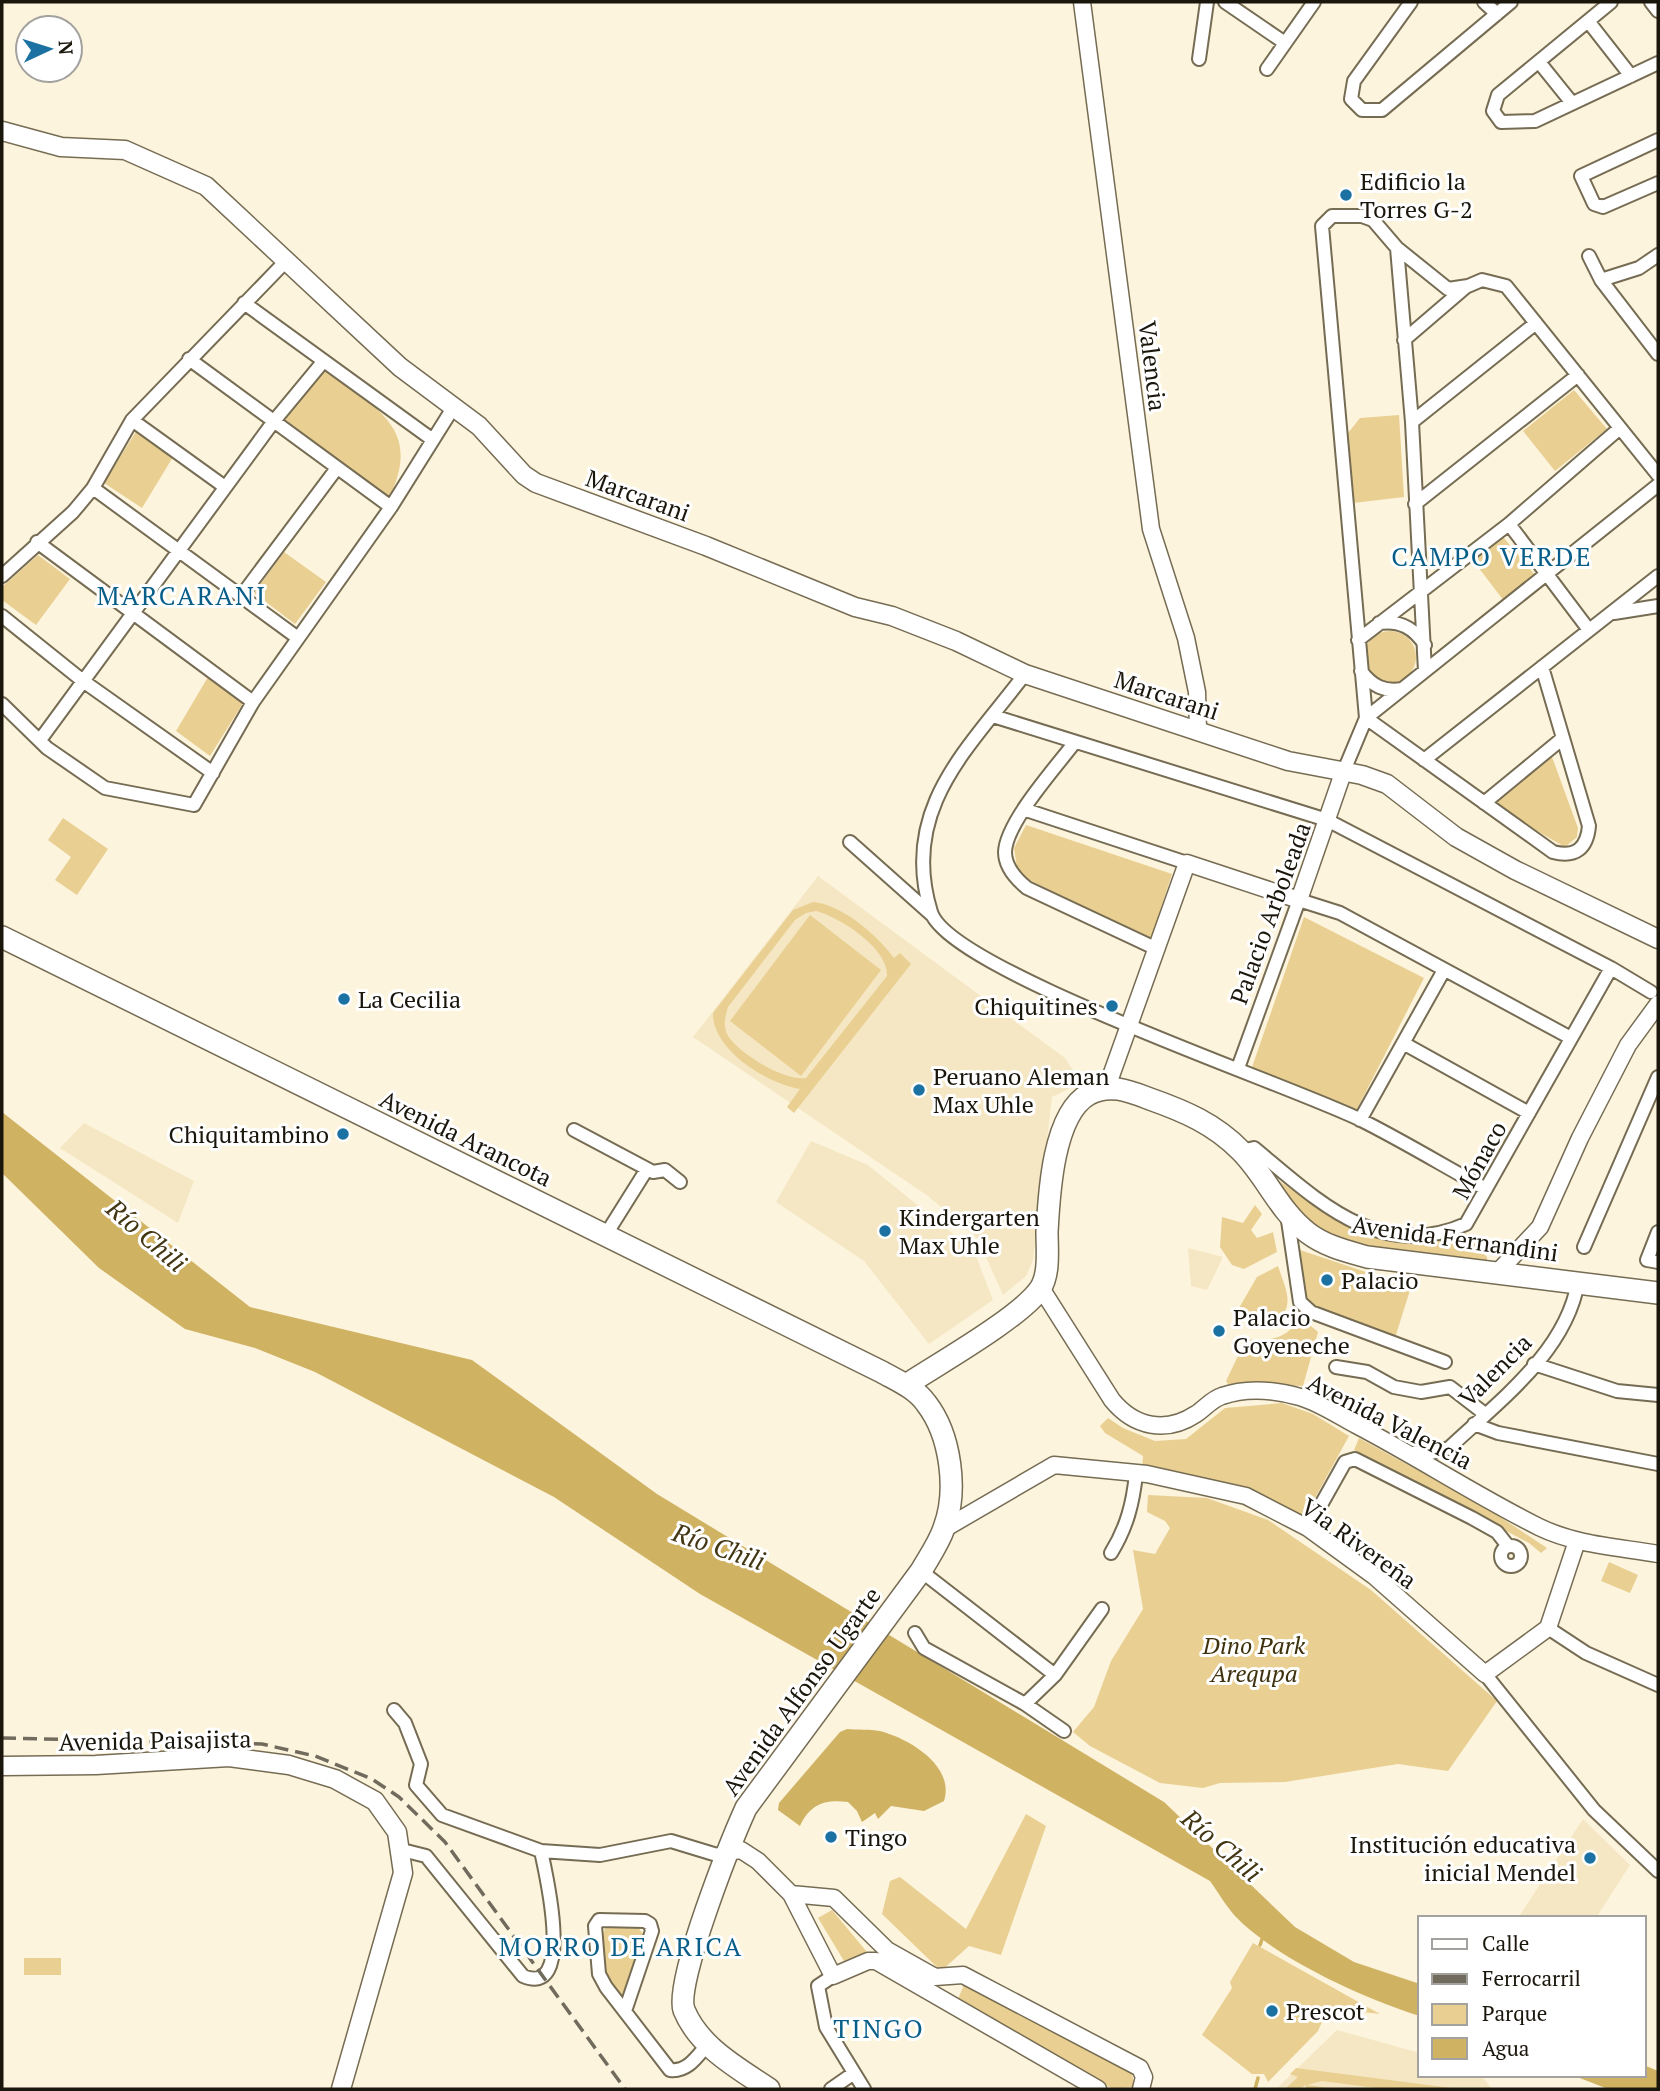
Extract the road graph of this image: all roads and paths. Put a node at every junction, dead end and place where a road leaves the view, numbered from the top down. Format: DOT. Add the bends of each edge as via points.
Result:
graph roads {
  1 [pos="1082,2"];
  2 [pos="1207,2"];
  3 [pos="1225,2"];
  4 [pos="1314,2"];
  5 [pos="1411,2"];
  6 [pos="1511,2"];
  7 [pos="1611,2"];
  8 [pos="1651,2"];
  9 [pos="1490,6"];
  10 [pos="1658,10"];
  11 [pos="1588,21"];
  12 [pos="1285,43"];
  13 [pos="1199,59"];
  14 [pos="1539,62"];
  15 [pos="1658,63"];
  16 [pos="1267,69"];
  17 [pos="1631,76"];
  18 [pos="1572,103"];
  19 [pos="2,131"];
  20 [pos="1658,140"];
  21 [pos="1658,183"];
  22 [pos="1397,248"];
  23 [pos="1658,255"];
  24 [pos="1588,256"];
  25 [pos="285,262"];
  26 [pos="1601,280"];
  27 [pos="1468,286"];
  28 [pos="244,303"];
  29 [pos="1536,323"];
  30 [pos="1653,339"];
  31 [pos="1404,340"];
  32 [pos="1658,354"];
  33 [pos="189,359"];
  34 [pos="322,362"];
  35 [pos="1578,375"];
  36 [pos="453,408"];
  37 [pos="132,420"];
  38 [pos="274,421"];
  39 [pos="1412,422"];
  40 [pos="1620,428"];
  41 [pos="433,440"];
  42 [pos="337,468"];
  43 [pos="1658,475"];
  44 [pos="1658,485"];
  45 [pos="225,487"];
  46 [pos="93,488"];
  47 [pos="1415,504"];
  48 [pos="391,507"];
  49 [pos="1509,524"];
  50 [pos="37,542"];
  51 [pos="178,551"];
  52 [pos="2,576"];
  53 [pos="1547,576"];
  54 [pos="1658,576"];
  55 [pos="1421,589"];
  56 [pos="242,595"];
  57 [pos="1658,606"];
  58 [pos="132,614"];
  59 [pos="1610,614"];
  60 [pos="2,616"];
  61 [pos="1378,623"];
  62 [pos="1588,630"];
  63 [pos="298,638"];
  64 [pos="1357,640"];
  65 [pos="1425,646"];
  66 [pos="1542,667"];
  67 [pos="1361,671"];
  68 [pos="1425,671"];
  69 [pos="1026,674"];
  70 [pos="83,681"];
  71 [pos="1404,688"];
  72 [pos="253,702"];
  73 [pos="2,704"];
  74 [pos="993,716"];
  75 [pos="1366,718"];
  76 [pos="1198,731"];
  77 [pos="1563,738"];
  78 [pos="40,740"];
  79 [pos="1075,742"];
  80 [pos="1424,760"];
  81 [pos="213,773"];
  82 [pos="1343,773"];
  83 [pos="1483,803"];
  84 [pos="1026,810"];
  85 [pos="1327,820"];
  86 [pos="850,842"];
  87 [pos="1187,863"];
  88 [pos="1299,900"];
  89 [pos="932,915"];
  90 [pos="2,937"];
  91 [pos="1658,939"];
  92 [pos="1157,949"];
  93 [pos="1611,968"];
  94 [pos="1444,970"];
  95 [pos="1655,998"];
  96 [pos="1129,1027"];
  97 [pos="1571,1038"];
  98 [pos="1403,1043"];
  99 [pos="1238,1068"];
  100 [pos="1658,1077"];
  101 [pos="1107,1087"];
  102 [pos="1529,1113"];
  103 [pos="1360,1120"];
  104 [pos="574,1130"];
  105 [pos="1242,1151"];
  106 [pos="647,1169"];
  107 [pos="680,1182"];
  108 [pos="1486,1189"];
  109 [pos="1287,1214"];
  110 [pos="1658,1232"];
  111 [pos="605,1236"];
  112 [pos="1584,1247"];
  113 [pos="1653,1261"];
  114 [pos="1497,1273"];
  115 [pos="1578,1282"];
  116 [pos="1041,1288"];
  117 [pos="1658,1293"];
  118 [pos="1445,1362"];
  119 [pos="1534,1364"];
  120 [pos="1336,1367"];
  121 [pos="906,1385"];
  122 [pos="1658,1395"];
  123 [pos="1485,1414"];
  124 [pos="1474,1424"];
  125 [pos="1410,1453"];
  126 [pos="1658,1464"];
  127 [pos="1136,1474"];
  128 [pos="1308,1528"];
  129 [pos="944,1529"];
  130 [pos="1577,1541"];
  131 [pos="1508,1546"];
  132 [pos="1111,1553"];
  133 [pos="1658,1554"];
  134 [pos="921,1571"];
  135 [pos="1102,1609"];
  136 [pos="1548,1628"];
  137 [pos="915,1633"];
  138 [pos="1485,1674"];
  139 [pos="1055,1675"];
  140 [pos="1658,1685"];
  141 [pos="1024,1704"];
  142 [pos="394,1710"];
  143 [pos="1064,1731"];
  144 [pos="2,1766"];
  145 [pos="402,1850"];
  146 [pos="541,1851"];
  147 [pos="726,1852"];
  148 [pos="1658,1871"];
  149 [pos="791,1894"];
  150 [pos="881,1956"];
  151 [pos="833,1976"];
  152 [pos="943,1976"];
  153 [pos="935,1998"];
  154 [pos="625,2011"];
  155 [pos="707,2045"];
  156 [pos="853,2073"];
  157 [pos="341,2089"];
  158 [pos="769,2089"];
  159 [pos="831,2089"];
  160 [pos="864,2089"];
  161 [pos="1098,2089"];
  162 [pos="1141,2089"];
  1 -- 76 [label="street, Valencia" via="1151,529 1186,638 1197,692"];
  2 -- 13 [label="street"];
  3 -- 12 [label="street"];
  4 -- 12 [label="street"];
  5 -- 9 [label="street" via="1353,81 1351,99 1362,110 1382,110"];
  6 -- 9 [label="street"];
  7 -- 11 [label="street"];
  8 -- 10 [label="street"];
  11 -- 14 [label="street"];
  11 -- 17 [label="street"];
  12 -- 16 [label="street"];
  14 -- 18 [label="street"];
  14 -- 18 [label="street" via="1498,95 1493,111 1500,122 1535,121"];
  15 -- 17 [label="street"];
  17 -- 18 [label="street"];
  19 -- 25 [label="main road, Marcarani" via="61,147 125,150 206,186"];
  20 -- 21 [label="street" via="1581,176 1594,204 1603,206"];
  22 -- 27 [label="street" via="1448,289"];
  22 -- 31 [label="street"];
  22 -- 64 [label="street" via="1373,220 1362,216 1332,216 1322,226"];
  23 -- 26 [label="street" via="1639,268"];
  24 -- 26 [label="street"];
  25 -- 28 [label="street"];
  25 -- 36 [label="main road, Marcarani" via="400,367"];
  26 -- 30 [label="street"];
  27 -- 29 [label="street" via="1482,279 1506,285"];
  27 -- 31 [label="street"];
  28 -- 33 [label="street"];
  28 -- 34 [label="street"];
  29 -- 35 [label="street"];
  29 -- 39 [label="street"];
  30 -- 32 [label="street"];
  31 -- 39 [label="street"];
  33 -- 37 [label="street"];
  33 -- 38 [label="street"];
  34 -- 38 [label="street"];
  34 -- 41 [label="street"];
  35 -- 40 [label="street"];
  35 -- 47 [label="street"];
  36 -- 41 [label="street"];
  36 -- 69 [label="main road, Marcarani" via="479,426 536,483 855,607 905,621"];
  37 -- 45 [label="street"];
  37 -- 46 [label="street"];
  38 -- 42 [label="street"];
  38 -- 45 [label="street"];
  39 -- 47 [label="street"];
  40 -- 43 [label="street"];
  40 -- 49 [label="street"];
  41 -- 48 [label="street"];
  42 -- 48 [label="street"];
  42 -- 56 [label="street"];
  44 -- 53 [label="street"];
  45 -- 51 [label="street"];
  46 -- 50 [label="street"];
  46 -- 51 [label="street"];
  47 -- 55 [label="street"];
  48 -- 63 [label="street"];
  49 -- 53 [label="street"];
  49 -- 55 [label="street"];
  50 -- 52 [label="street"];
  50 -- 58 [label="street"];
  51 -- 56 [label="street"];
  51 -- 58 [label="street"];
  53 -- 62 [label="street"];
  53 -- 68 [label="street"];
  54 -- 59 [label="street"];
  55 -- 61 [label="street"];
  55 -- 65 [label="street"];
  56 -- 63 [label="street"];
  57 -- 59 [label="street"];
  58 -- 70 [label="street"];
  58 -- 72 [label="street"];
  59 -- 62 [label="street"];
  60 -- 70 [label="street"];
  61 -- 64 [label="street"];
  61 -- 65 [label="street" via="1401,623"];
  62 -- 66 [label="street"];
  63 -- 72 [label="street"];
  64 -- 67 [label="street"];
  65 -- 68 [label="street"];
  66 -- 77 [label="street"];
  66 -- 80 [label="street"];
  67 -- 71 [label="street" via="1384,689"];
  67 -- 75 [label="street"];
  68 -- 71 [label="street"];
  69 -- 74 [label="street"];
  69 -- 76 [label="main road, Marcarani"];
  70 -- 78 [label="street"];
  70 -- 81 [label="street"];
  71 -- 75 [label="street"];
  72 -- 81 [label="street"];
  73 -- 78 [label="street"];
  74 -- 79 [label="street"];
  74 -- 89 [label="street" via="946,778 929,812 923,850"];
  75 -- 80 [label="street"];
  75 -- 82 [label="street"];
  76 -- 82 [label="main road, Marcarani" via="1288,761"];
  77 -- 83 [label="street"];
  77 -- 83 [label="street" via="1589,826 1588,842 1578,852 1553,852"];
  78 -- 81 [label="street" via="105,788 194,805"];
  79 -- 84 [label="street"];
  79 -- 85 [label="street"];
  80 -- 83 [label="street"];
  82 -- 85 [label="street, Palacio Arboleada"];
  82 -- 91 [label="main road, Marcarani" via="1387,784 1456,837"];
  84 -- 87 [label="street"];
  84 -- 92 [label="street" via="1013,827 1005,852 1013,877 1027,888"];
  85 -- 88 [label="street, Palacio Arboleada"];
  85 -- 93 [label="street"];
  86 -- 89 [label="street"];
  87 -- 88 [label="street"];
  87 -- 92 [label="street"];
  88 -- 94 [label="street" via="1340,914"];
  88 -- 99 [label="street, Palacio Arboleada"];
  89 -- 96 [label="street" via="977,956"];
  90 -- 111 [label="main road, Avenida Arancota"];
  92 -- 96 [label="street"];
  93 -- 95 [label="street"];
  93 -- 97 [label="street, Mónaco"];
  94 -- 97 [label="street"];
  94 -- 98 [label="street"];
  95 -- 114 [label="street" via="1580,1138 1540,1227"];
  96 -- 99 [label="street"];
  96 -- 101 [label="street"];
  97 -- 102 [label="street, Mónaco"];
  98 -- 102 [label="street"];
  98 -- 103 [label="street"];
  99 -- 103 [label="street"];
  100 -- 112 [label="street"];
  101 -- 105 [label="main road, Avenida Fernandini" via="1207,1122"];
  101 -- 116 [label="main road" via="1087,1095 1061,1128"];
  102 -- 108 [label="street, Mónaco"];
  103 -- 108 [label="street"];
  104 -- 106 [label="street"];
  105 -- 108 [label="street, Mónaco" via="1254,1148 1321,1205 1355,1224 1385,1232 1419,1236 1447,1232 1465,1224"];
  105 -- 109 [label="main road, Avenida Fernandini"];
  106 -- 107 [label="street" via="665,1170"];
  106 -- 111 [label="street"];
  109 -- 114 [label="main road, Avenida Fernandini" via="1309,1234 1367,1257"];
  109 -- 118 [label="street" via="1300,1302 1311,1312"];
  110 -- 113 [label="street"];
  111 -- 121 [label="main road, Avenida Arancota"];
  114 -- 115 [label="main road, Avenida Fernandini"];
  115 -- 117 [label="main road, Avenida Fernandini"];
  115 -- 119 [label="street, Valencia" via="1574,1304 1557,1340"];
  116 -- 121 [label="main road" via="1010,1315"];
  116 -- 125 [label="street, Avenida Valencia" via="1112,1400 1139,1423 1163,1427 1181,1423 1219,1396 1277,1392 1304,1398"];
  119 -- 122 [label="street" via="1617,1391"];
  119 -- 123 [label="street, Valencia"];
  120 -- 123 [label="street" via="1367,1372 1394,1387 1421,1392 1450,1387"];
  121 -- 129 [label="main road, Avenida Alfonso Ugarte" via="928,1405 946,1451 952,1491"];
  123 -- 124 [label="street, Valencia"];
  124 -- 125 [label="street, Valencia" via="1449,1448"];
  124 -- 126 [label="street" via="1498,1433"];
  125 -- 130 [label="street, Avenida Valencia" via="1540,1527"];
  127 -- 128 [label="street, Via Rivereña" via="1246,1496"];
  127 -- 129 [label="street, Via Rivereña" via="1054,1465"];
  127 -- 132 [label="street" via="1124,1533"];
  128 -- 131 [label="street" via="1345,1462 1355,1459 1497,1532"];
  128 -- 138 [label="street, Via Rivereña" via="1374,1576"];
  129 -- 134 [label="main road, Avenida Alfonso Ugarte"];
  130 -- 133 [label="street, Avenida Valencia"];
  130 -- 136 [label="street"];
  134 -- 139 [label="street"];
  134 -- 147 [label="main road, Avenida Alfonso Ugarte" via="746,1808"];
  135 -- 139 [label="street"];
  136 -- 138 [label="street"];
  136 -- 140 [label="street" via="1586,1653"];
  137 -- 141 [label="street" via="924,1648"];
  138 -- 148 [label="street, Via Rivereña" via="1594,1810"];
  139 -- 141 [label="street"];
  141 -- 143 [label="street"];
  142 -- 146 [label="street" via="405,1723 421,1764 416,1785 442,1815"];
  144 -- 145 [label="main road, Avenida Paisajista" via="229,1757 289,1765 335,1779 375,1801 397,1832"];
  145 -- 146 [label="street" via="426,1856 523,1976 533,1979 550,1967 554,1942"];
  145 -- 157 [label="main road, Avenida Paisajista" via="399,1893"];
  146 -- 147 [label="street" via="600,1855 671,1841 717,1855"];
  147 -- 149 [label="street" via="741,1850"];
  147 -- 155 [label="main road, Avenida Alfonso Ugarte" via="691,1964 683,2007"];
  149 -- 150 [label="street" via="834,1898"];
  149 -- 151 [label="street"];
  150 -- 151 [label="street"];
  150 -- 152 [label="street"];
  150 -- 153 [label="street"];
  151 -- 156 [label="street" via="818,1986 820,2006 826,2027"];
  152 -- 153 [label="street"];
  152 -- 162 [label="street" via="963,1975 1125,2056 1140,2068 1144,2077"];
  153 -- 161 [label="street"];
  154 -- 154 [label="street" via="652,1931 645,1921 599,1920 595,1926 600,1974"];
  154 -- 155 [label="street" via="670,2070 686,2067"];
  155 -- 158 [label="main road, Avenida Alfonso Ugarte"];
  156 -- 159 [label="street"];
  156 -- 160 [label="street"];
}
